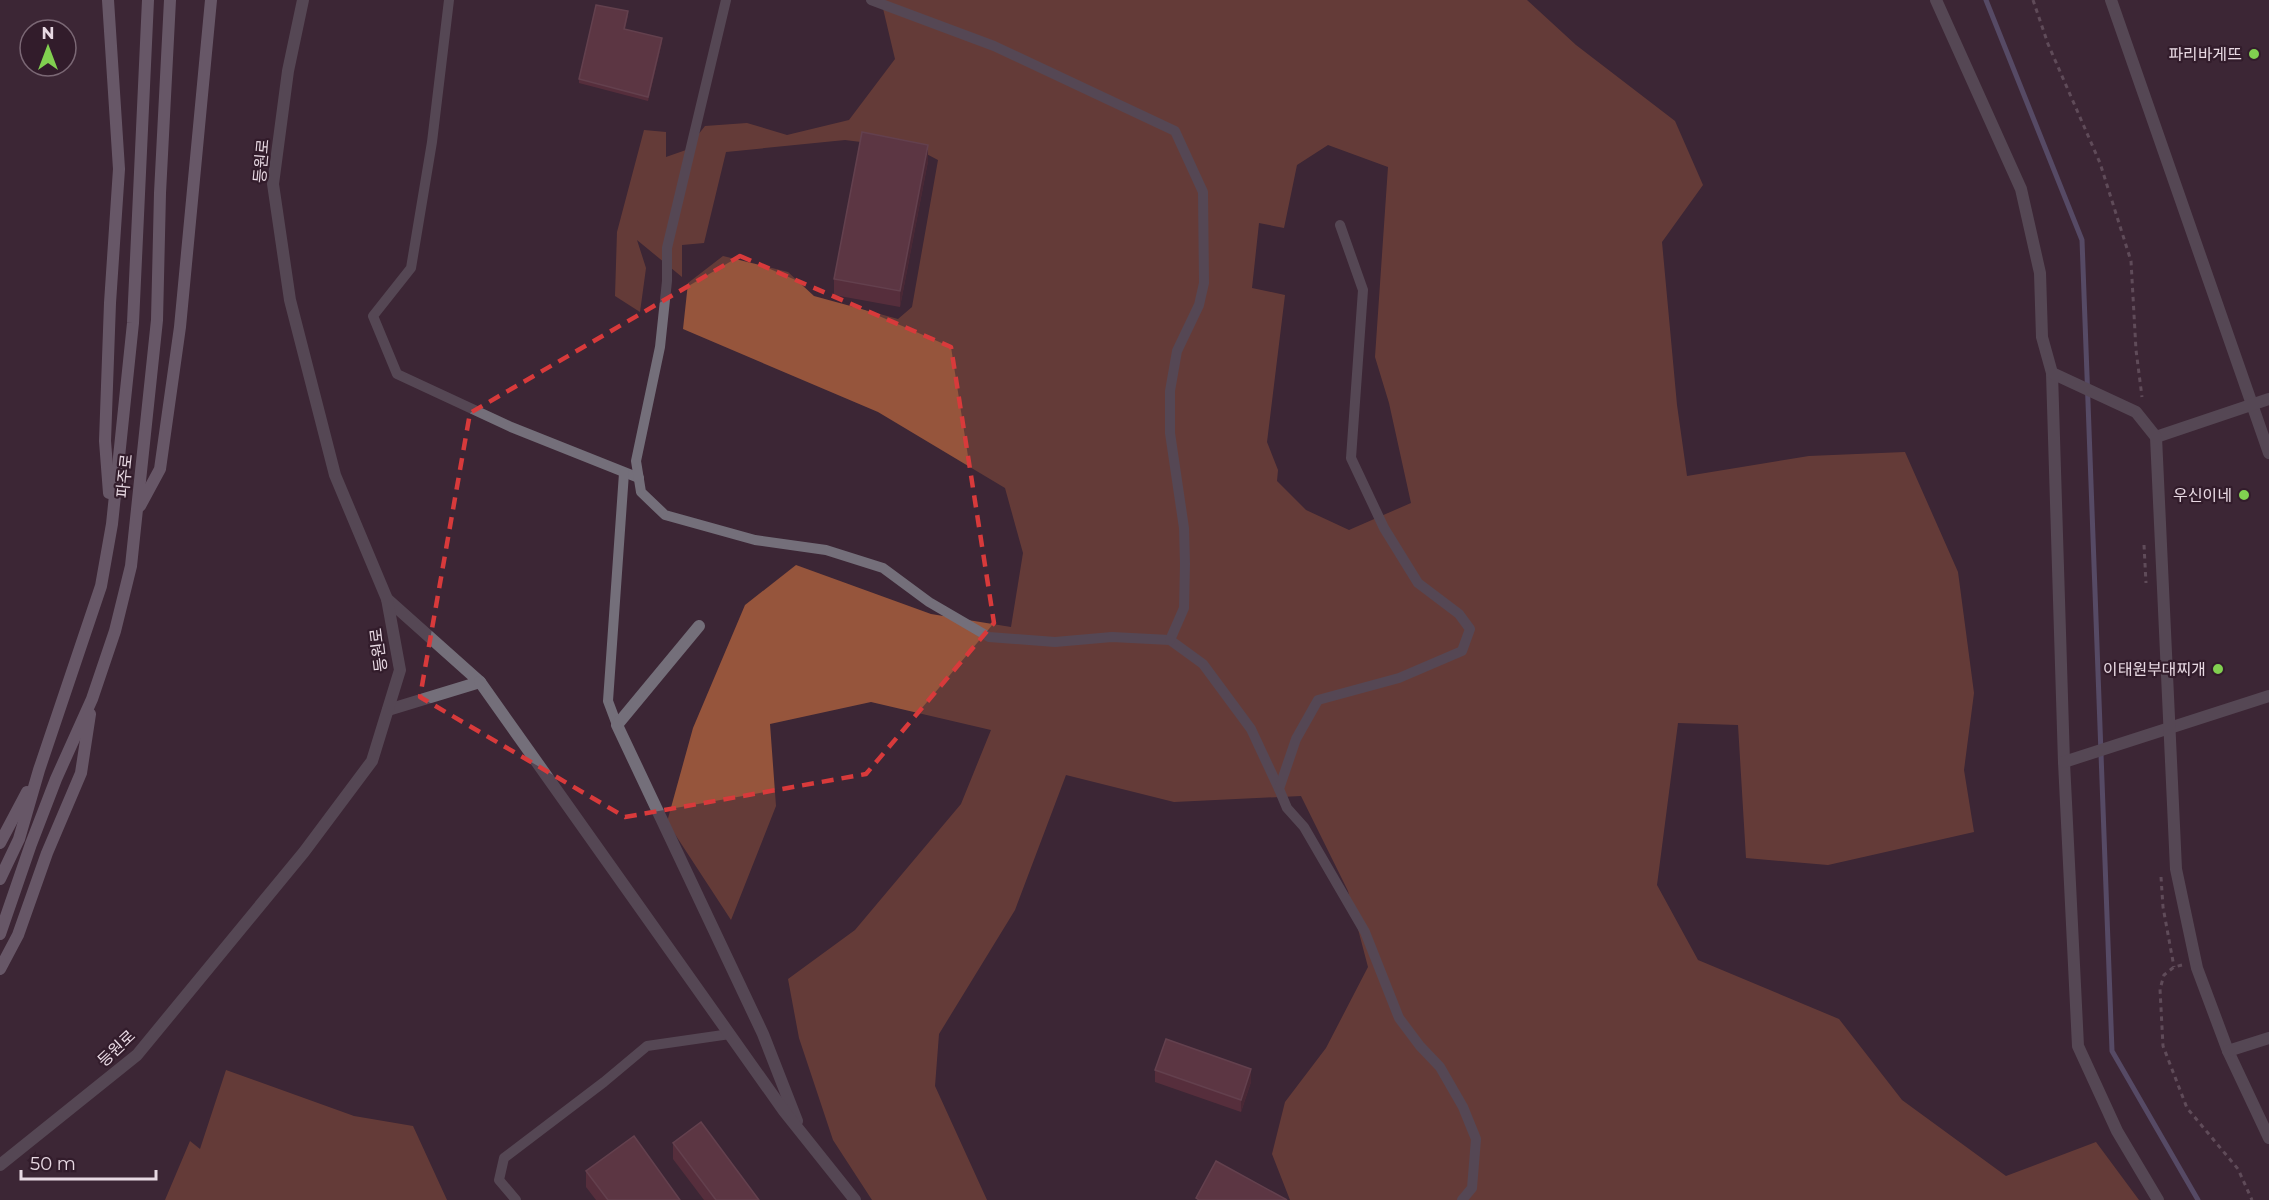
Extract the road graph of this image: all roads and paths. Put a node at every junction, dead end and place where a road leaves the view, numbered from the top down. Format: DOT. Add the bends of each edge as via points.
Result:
graph roads {
  1 [pos="108,0"];
  2 [pos="148,0"];
  3 [pos="170,0"];
  4 [pos="212,0"];
  5 [pos="303,0"];
  6 [pos="449,0"];
  7 [pos="726,0"];
  8 [pos="871,0"];
  9 [pos="1936,0"];
  10 [pos="2033,0"];
  11 [pos="2110,0"];
  12 [pos="1340,225"];
  13 [pos="2052,373"];
  14 [pos="2269,399"];
  15 [pos="2252,404"];
  16 [pos="2140,416"];
  17 [pos="2156,436"];
  18 [pos="2269,453"];
  19 [pos="624,472"];
  20 [pos="639,478"];
  21 [pos="137,512"];
  22 [pos="112,524"];
  23 [pos="2144,544"];
  24 [pos="2147,587"];
  25 [pos="387,599"];
  26 [pos="699,627"];
  27 [pos="1170,640"];
  28 [pos="480,682"];
  29 [pos="2269,696"];
  30 [pos="92,699"];
  31 [pos="388,710"];
  32 [pos="617,725"];
  33 [pos="2169,730"];
  34 [pos="2064,762"];
  35 [pos="39,770"];
  36 [pos="1280,789"];
  37 [pos="0,843"];
  38 [pos="2161,874"];
  39 [pos="0,879"];
  40 [pos="0,934"];
  41 [pos="0,969"];
  42 [pos="730,1034"];
  43 [pos="2269,1038"];
  44 [pos="2228,1051"];
  45 [pos="802,1134"];
  46 [pos="2269,1138"];
  47 [pos="0,1165"];
  48 [pos="516,1200"];
  49 [pos="855,1200"];
  50 [pos="1462,1200"];
  51 [pos="2158,1200"];
  52 [pos="2252,1200"];
  1 -- 22 [label="main road" via="118,169 105,441"];
  2 -- 22 [label="main road, 파주로" via="133,323"];
  3 -- 21 [label="main road, 파주로" via="157,320"];
  4 -- 21 [label="main road" via="180,327 162,457 160,469"];
  5 -- 25 [label="street, 등원로" via="288,71 273,184 290,300 335,475"];
  6 -- 19 [label="lane" via="432,142 411,268 373,316 398,374 511,427"];
  7 -- 20 [label="lane" via="667,248 660,347 636,461"];
  8 -- 27 [label="lane" via="994,46 1174,131 1203,192 1204,283 1199,304 1177,351 1170,391 1170,433 1184,528 1185,564 1184,608"];
  9 -- 13 [label="street" via="2021,189 2040,273 2042,337"];
  10 -- 16 [label="path" via="2100,163 2132,261"];
  11 -- 15 [label="street"];
  12 -- 36 [label="lane" via="1363,290 1351,458 1384,528 1418,583 1459,614 1470,629 1462,651 1399,678 1318,699 1296,739"];
  13 -- 16 [label="street"];
  13 -- 34 [label="street"];
  14 -- 15 [label="street"];
  15 -- 17 [label="street"];
  15 -- 18 [label="street"];
  16 -- 17 [label="street"];
  17 -- 33 [label="street"];
  19 -- 20 [label="lane"];
  19 -- 32 [label="lane" via="608,701"];
  20 -- 27 [label="lane" via="641,492 665,515 755,540 826,550 884,568 929,602 989,637 1055,642 1112,637"];
  21 -- 30 [label="main road, 파주로" via="131,566 116,631"];
  22 -- 35 [label="main road, 파주로" via="101,586"];
  23 -- 24 [label="path"];
  25 -- 28 [label="street"];
  25 -- 31 [label="street, 등원로" via="400,670"];
  26 -- 32 [label="street"];
  27 -- 36 [label="lane" via="1203,664 1251,729"];
  28 -- 31 [label="street"];
  28 -- 42 [label="street"];
  29 -- 33 [label="street"];
  30 -- 40 [label="main road, 파주로" via="48,801"];
  30 -- 41 [label="main road" via="81,773 18,936"];
  31 -- 47 [label="street, 등원로" via="372,761 304,852 137,1055"];
  32 -- 45 [label="street" via="763,1034"];
  33 -- 34 [label="street"];
  33 -- 44 [label="street" via="2176,869 2197,968"];
  34 -- 51 [label="street" via="2078,1046 2117,1131"];
  35 -- 37 [label="main road"];
  35 -- 39 [label="main road, 파주로" via="19,839"];
  36 -- 50 [label="lane" via="1287,808 1304,827 1365,932 1399,1018 1440,1066 1463,1107 1476,1139 1472,1188"];
  38 -- 52 [label="path" via="2174,967 2164,975 2160,989 2163,1046 2187,1108 2238,1169"];
  42 -- 45 [label="street"];
  42 -- 48 [label="lane" via="646,1046 604,1083 504,1158 499,1180"];
  43 -- 44 [label="street"];
  44 -- 46 [label="street"];
  45 -- 49 [label="street"];
}
